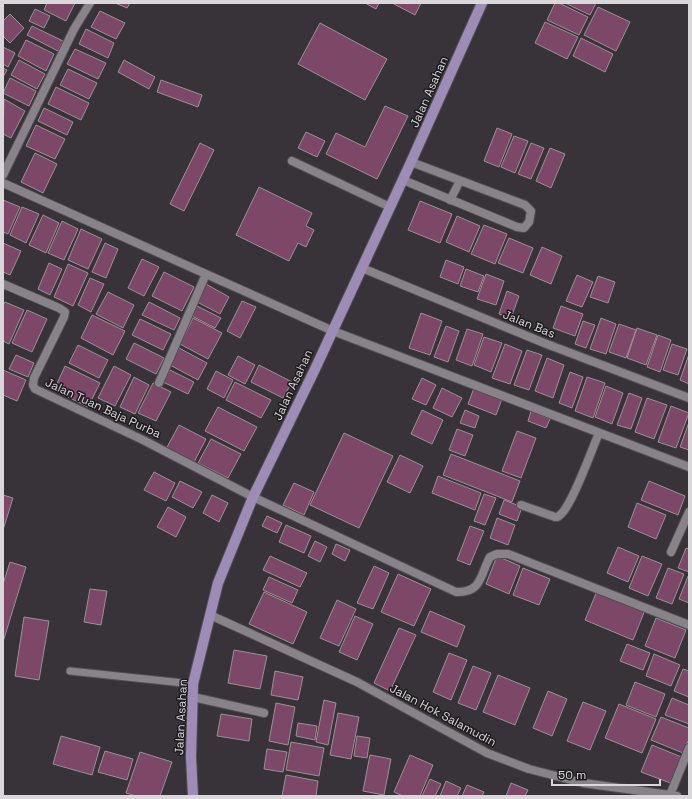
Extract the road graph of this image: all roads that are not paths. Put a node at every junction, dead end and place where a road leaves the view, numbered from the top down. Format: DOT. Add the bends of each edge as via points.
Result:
graph roads {
  1 [pos="90,3"];
  2 [pos="482,3"];
  3 [pos="292,161"];
  4 [pos="411,162"];
  5 [pos="3,175"];
  6 [pos="403,180"];
  7 [pos="460,181"];
  8 [pos="3,182"];
  9 [pos="450,200"];
  10 [pos="390,207"];
  11 [pos="362,268"];
  12 [pos="206,274"];
  13 [pos="3,284"];
  14 [pos="333,331"];
  15 [pos="159,383"];
  16 [pos="689,398"];
  17 [pos="599,433"];
  18 [pos="689,467"];
  19 [pos="253,497"];
  20 [pos="521,504"];
  21 [pos="689,512"];
  22 [pos="671,552"];
  23 [pos="210,615"];
  24 [pos="689,625"];
  25 [pos="70,671"];
  26 [pos="194,684"];
  27 [pos="193,697"];
  28 [pos="264,713"];
  29 [pos="689,748"];
  30 [pos="193,796"];
  31 [pos="674,796"];
  1 -- 5 [label="street" via="74,29"];
  2 -- 4 [label="main road, Jalan Asahan"];
  3 -- 10 [label="street"];
  4 -- 6 [label="main road, Jalan Asahan"];
  4 -- 7 [label="street"];
  6 -- 9 [label="street"];
  6 -- 10 [label="main road, Jalan Asahan"];
  7 -- 9 [label="street"];
  7 -- 9 [label="street" via="528,206 531,211 529,222 521,228"];
  8 -- 12 [label="street"];
  10 -- 11 [label="main road, Jalan Asahan"];
  11 -- 14 [label="main road, Jalan Asahan"];
  11 -- 16 [label="street, Jalan Bas" via="544,343"];
  12 -- 14 [label="street"];
  12 -- 15 [label="street"];
  13 -- 19 [label="street, Jalan Tuan Baja Purba" via="64,312 64,318 34,378 35,389 143,440"];
  14 -- 17 [label="street"];
  14 -- 19 [label="main road, Jalan Asahan"];
  17 -- 18 [label="street"];
  17 -- 20 [label="street" via="568,505 561,514 554,517"];
  19 -- 23 [label="main road, Jalan Asahan" via="218,583"];
  19 -- 24 [label="street" via="456,592 472,590 479,582 490,557 508,554"];
  21 -- 22 [label="street"];
  23 -- 26 [label="main road, Jalan Asahan"];
  23 -- 31 [label="street, Jalan Hok Salamudin" via="357,682 487,753 529,769 583,783"];
  25 -- 26 [label="lane"];
  26 -- 27 [label="main road, Jalan Asahan"];
  27 -- 28 [label="street"];
  27 -- 30 [label="main road, Jalan Asahan"];
  29 -- 31 [label="street"];
}
